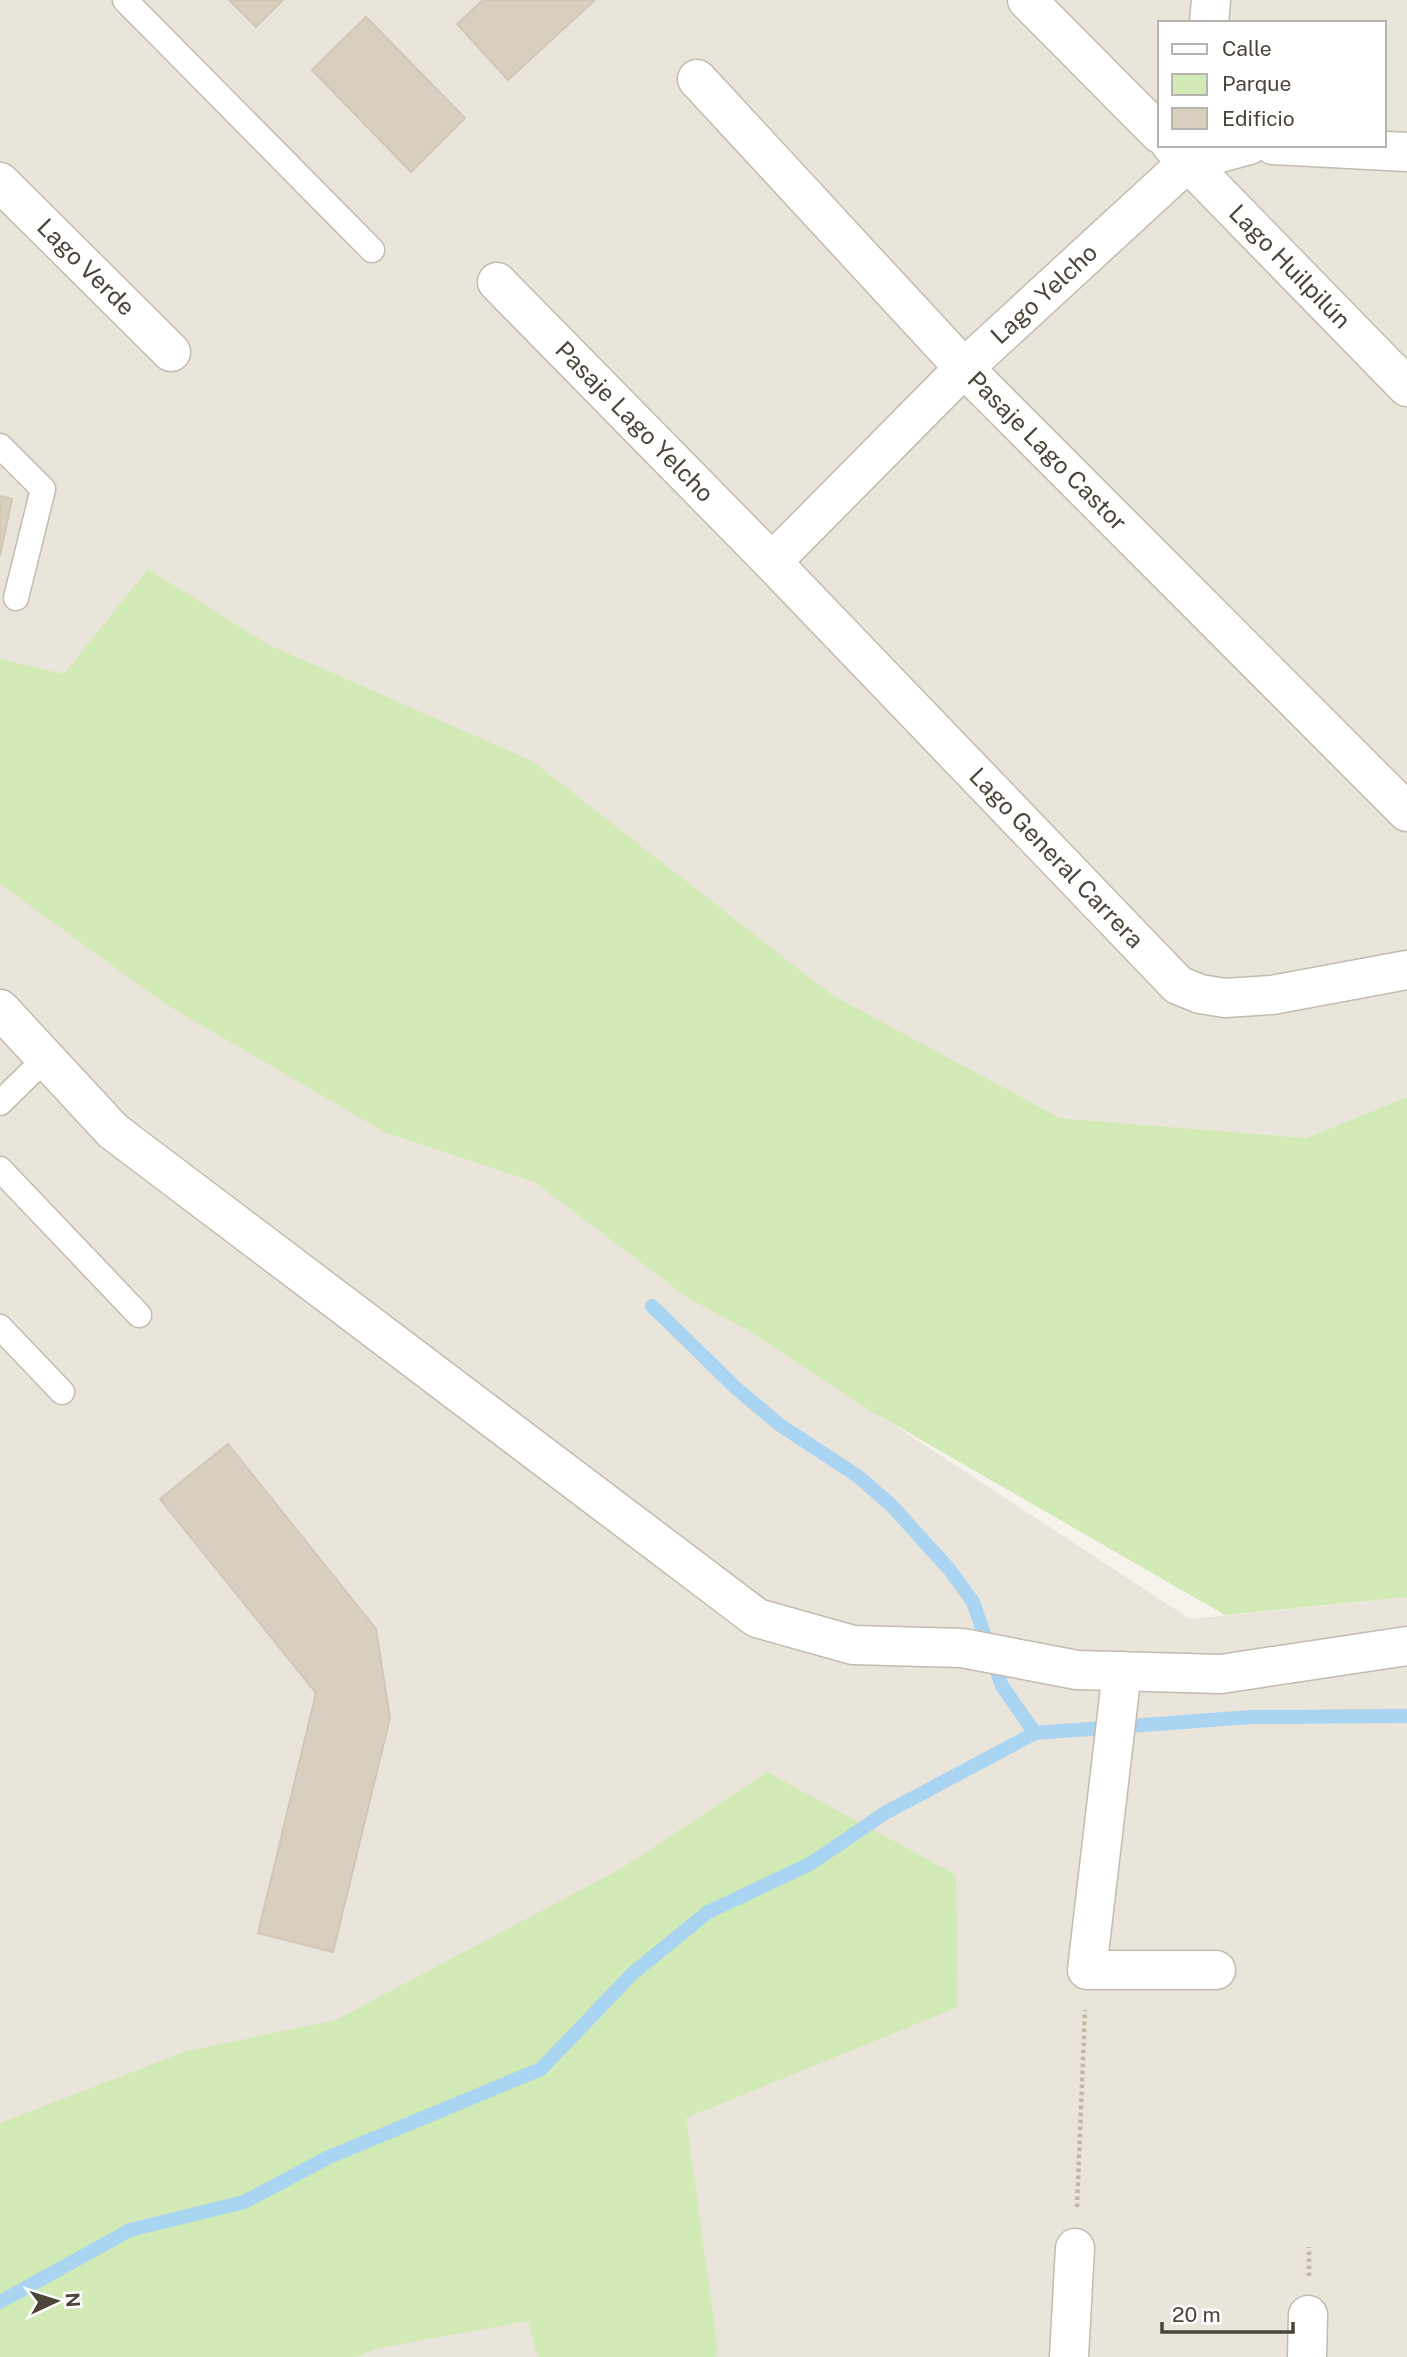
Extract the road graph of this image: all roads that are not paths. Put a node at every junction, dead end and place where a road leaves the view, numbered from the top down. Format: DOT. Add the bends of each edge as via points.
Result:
graph roads {
  1 [pos="125,0"];
  2 [pos="1027,0"];
  3 [pos="1211,0"];
  4 [pos="1209,21"];
  5 [pos="697,79"];
  6 [pos="1158,132"];
  7 [pos="1227,147"];
  8 [pos="1311,147"];
  9 [pos="1184,151"];
  10 [pos="1407,152"];
  11 [pos="0,182"];
  12 [pos="372,250"];
  13 [pos="497,282"];
  14 [pos="171,352"];
  15 [pos="964,368"];
  16 [pos="1407,387"];
  17 [pos="0,446"];
  18 [pos="772,562"];
  19 [pos="16,598"];
  20 [pos="1407,813"];
  21 [pos="1407,970"];
  22 [pos="0,1009"];
  23 [pos="46,1058"];
  24 [pos="0,1103"];
  25 [pos="0,1169"];
  26 [pos="139,1315"];
  27 [pos="0,1327"];
  28 [pos="62,1392"];
  29 [pos="1407,1646"];
  30 [pos="1122,1671"];
  31 [pos="1216,1970"];
  32 [pos="1075,2248"];
  33 [pos="1308,2315"];
  34 [pos="1069,2357"];
  35 [pos="1307,2357"];
  1 -- 12 [label="lane"];
  2 -- 6 [label="street"];
  3 -- 4 [label="street"];
  5 -- 15 [label="street, Pasaje Lago Castor"];
  7 -- 9 [label="street"];
  8 -- 10 [label="street"];
  9 -- 15 [label="street, Lago Yelcho"];
  9 -- 16 [label="street, Lago Huilpilún"];
  11 -- 14 [label="street, Lago Verde"];
  13 -- 18 [label="street, Pasaje Lago Yelcho"];
  15 -- 18 [label="street, Lago Yelcho"];
  15 -- 20 [label="street, Pasaje Lago Castor"];
  17 -- 19 [label="lane" via="43,489"];
  18 -- 21 [label="street, Lago General Carrera" via="1178,985 1225,998 1272,995"];
  22 -- 23 [label="street"];
  23 -- 24 [label="lane"];
  23 -- 30 [label="street" via="113,1132 757,1618 853,1645 962,1648 1077,1670"];
  25 -- 26 [label="lane"];
  27 -- 28 [label="lane"];
  29 -- 30 [label="street" via="1221,1674"];
  30 -- 31 [label="street" via="1087,1970"];
  32 -- 34 [label="street"];
  33 -- 35 [label="street"];
}
